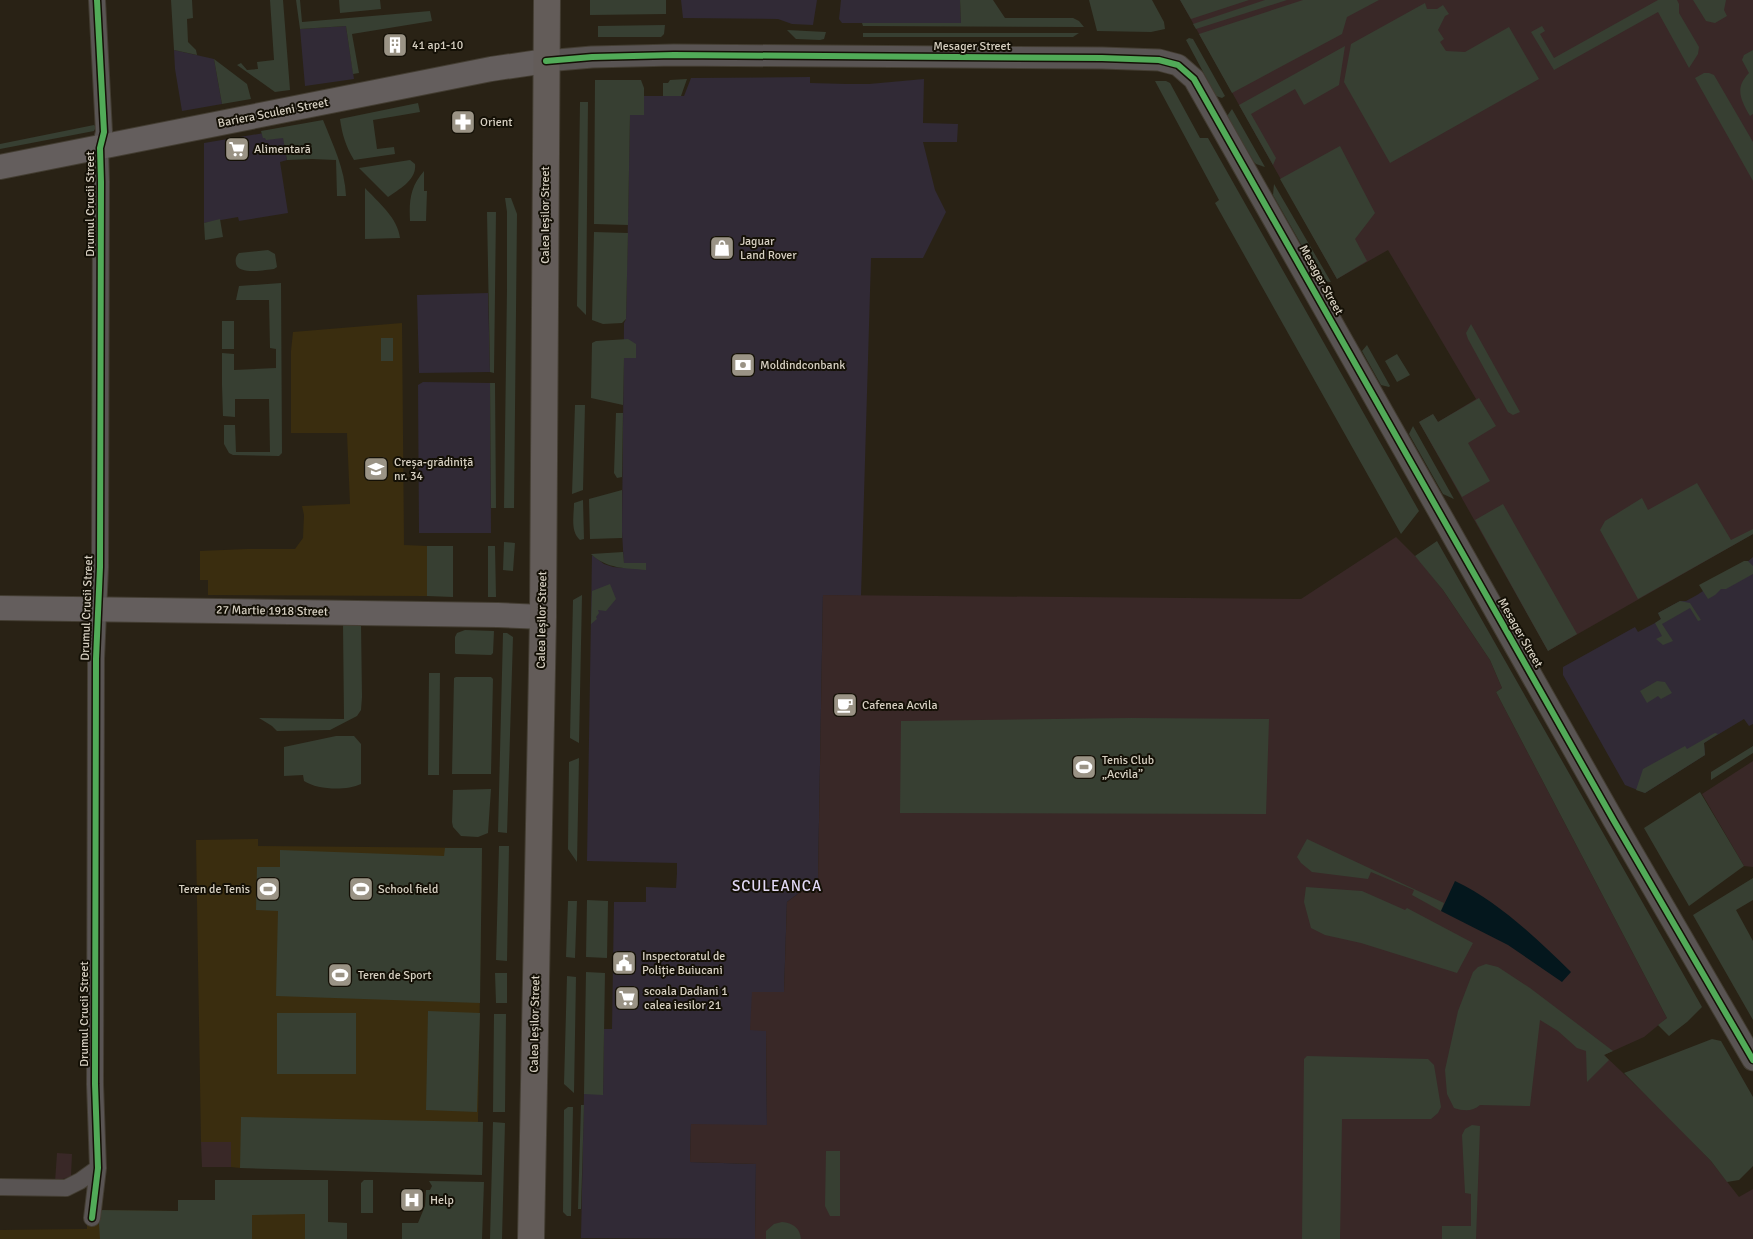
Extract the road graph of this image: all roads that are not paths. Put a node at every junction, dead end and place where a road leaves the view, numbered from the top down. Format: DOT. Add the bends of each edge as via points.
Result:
graph roads {
  1 [pos="97,0"];
  2 [pos="547,0"];
  3 [pos="546,61"];
  4 [pos="100,148"];
  5 [pos="0,167"];
  6 [pos="0,608"];
  7 [pos="99,608"];
  8 [pos="543,617"];
  9 [pos="1753,1060"];
  10 [pos="98,1168"];
  11 [pos="0,1187"];
  12 [pos="92,1218"];
  13 [pos="531,1239"];
  1 -- 4 [label="street, Drumul Crucii Street" via="104,132"];
  2 -- 3 [label="main road, Calea Ieșilor Street"];
  3 -- 4 [label="main road, Bariera Sculeni Street" via="491,69"];
  3 -- 8 [label="main road, Calea Ieșilor Street"];
  3 -- 9 [label="street, Mesager Street" via="654,55 913,56 1159,60 1178,66 1194,80 1208,104"];
  4 -- 5 [label="main road, Bariera Sculeni Street"];
  4 -- 7 [label="street, Drumul Crucii Street"];
  6 -- 7 [label="main road, 27 Martie 1918 Street"];
  7 -- 8 [label="main road, 27 Martie 1918 Street"];
  7 -- 10 [label="street, Drumul Crucii Street" via="96,659 95,1036"];
  8 -- 13 [label="main road, Calea Ieșilor Street"];
  10 -- 11 [label="street" via="66,1188"];
  10 -- 12 [label="street, Drumul Crucii Street"];
}
